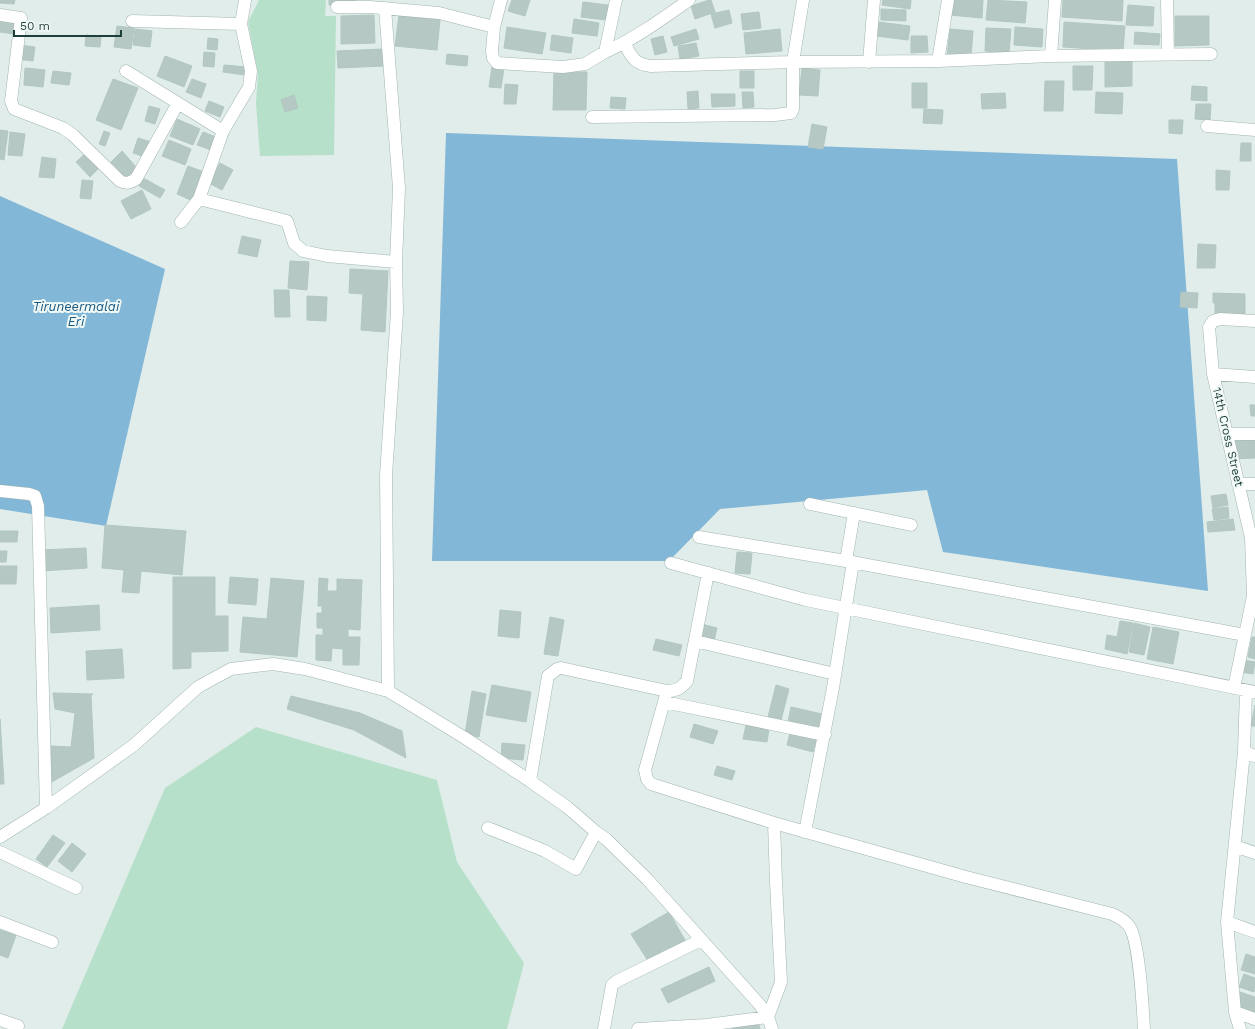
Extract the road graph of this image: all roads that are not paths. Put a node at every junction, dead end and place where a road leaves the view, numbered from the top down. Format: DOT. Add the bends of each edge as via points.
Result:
graph roads {
  1 [pos="245,0"];
  2 [pos="501,0"];
  3 [pos="616,0"];
  4 [pos="689,0"];
  5 [pos="803,0"];
  6 [pos="874,0"];
  7 [pos="948,0"];
  8 [pos="1055,0"];
  9 [pos="1167,0"];
  10 [pos="370,3"];
  11 [pos="338,7"];
  12 [pos="385,8"];
  13 [pos="0,16"];
  14 [pos="132,21"];
  15 [pos="241,24"];
  16 [pos="494,27"];
  17 [pos="624,43"];
  18 [pos="605,52"];
  19 [pos="1211,54"];
  20 [pos="1168,55"];
  21 [pos="1051,56"];
  22 [pos="938,61"];
  23 [pos="793,62"];
  24 [pos="869,62"];
  25 [pos="126,72"];
  26 [pos="178,103"];
  27 [pos="592,117"];
  28 [pos="1207,126"];
  29 [pos="1255,130"];
  30 [pos="223,131"];
  31 [pos="199,199"];
  32 [pos="181,222"];
  33 [pos="396,262"];
  34 [pos="1255,321"];
  35 [pos="1213,374"];
  36 [pos="1255,377"];
  37 [pos="1226,434"];
  38 [pos="1255,434"];
  39 [pos="1238,484"];
  40 [pos="1255,484"];
  41 [pos="0,491"];
  42 [pos="810,504"];
  43 [pos="854,513"];
  44 [pos="911,525"];
  45 [pos="699,537"];
  46 [pos="1253,537"];
  47 [pos="671,562"];
  48 [pos="850,562"];
  49 [pos="708,573"];
  50 [pos="1254,596"];
  51 [pos="846,608"];
  52 [pos="1245,635"];
  53 [pos="695,641"];
  54 [pos="835,674"];
  55 [pos="1245,690"];
  56 [pos="388,691"];
  57 [pos="666,697"];
  58 [pos="825,735"];
  59 [pos="1249,754"];
  60 [pos="530,781"];
  61 [pos="46,808"];
  62 [pos="774,823"];
  63 [pos="488,828"];
  64 [pos="596,832"];
  65 [pos="805,832"];
  66 [pos="0,837"];
  67 [pos="1235,846"];
  68 [pos="0,852"];
  69 [pos="1255,854"];
  70 [pos="76,888"];
  71 [pos="0,922"];
  72 [pos="1227,922"];
  73 [pos="1255,932"];
  74 [pos="701,940"];
  75 [pos="52,942"];
  76 [pos="1235,1012"];
  77 [pos="768,1017"];
  78 [pos="1255,1019"];
  79 [pos="0,1020"];
  80 [pos="18,1026"];
  81 [pos="638,1028"];
  82 [pos="604,1029"];
  83 [pos="772,1029"];
  84 [pos="1144,1029"];
  85 [pos="1240,1029"];
  1 -- 15 [label="street"];
  2 -- 16 [label="street"];
  3 -- 18 [label="street"];
  4 -- 17 [label="street"];
  5 -- 23 [label="street"];
  6 -- 24 [label="street"];
  7 -- 22 [label="street"];
  8 -- 21 [label="street"];
  9 -- 20 [label="street"];
  10 -- 11 [label="street"];
  10 -- 12 [label="street"];
  12 -- 16 [label="street" via="439,13"];
  12 -- 33 [label="street" via="399,188"];
  13 -- 26 [label="street" via="21,18 11,101 14,109 64,128 120,181 130,183 136,179"];
  14 -- 15 [label="street"];
  15 -- 30 [label="street" via="251,71 249,87"];
  16 -- 18 [label="street" via="492,51 497,63 563,67 585,64"];
  17 -- 18 [label="street"];
  17 -- 23 [label="street" via="634,61 642,65"];
  19 -- 20 [label="street"];
  20 -- 21 [label="street"];
  21 -- 22 [label="street"];
  22 -- 24 [label="street"];
  23 -- 24 [label="street"];
  23 -- 27 [label="street" via="793,109 790,113"];
  25 -- 26 [label="street"];
  26 -- 30 [label="street"];
  28 -- 29 [label="street"];
  30 -- 31 [label="street"];
  31 -- 32 [label="street"];
  31 -- 33 [label="street" via="287,221 294,243 303,251 327,256"];
  33 -- 56 [label="street" via="397,312 386,475"];
  34 -- 35 [label="street, 14th Cross Street" via="1213,321 1209,327"];
  35 -- 36 [label="street"];
  35 -- 37 [label="street, 14th Cross Street"];
  37 -- 38 [label="street"];
  37 -- 39 [label="street, 14th Cross Street"];
  39 -- 40 [label="street"];
  39 -- 46 [label="street, 14th Cross Street"];
  41 -- 61 [label="street" via="29,494 34,496 38,506"];
  42 -- 43 [label="street"];
  43 -- 44 [label="street"];
  43 -- 48 [label="street"];
  45 -- 48 [label="street"];
  46 -- 50 [label="street, 14th Cross Street"];
  47 -- 49 [label="street"];
  48 -- 51 [label="street"];
  48 -- 52 [label="street"];
  49 -- 51 [label="street" via="806,600"];
  49 -- 53 [label="street"];
  50 -- 52 [label="street, 14th Cross Street"];
  51 -- 54 [label="street"];
  51 -- 55 [label="street"];
  52 -- 55 [label="street, 14th Cross Street"];
  53 -- 54 [label="street"];
  53 -- 57 [label="street" via="687,681"];
  54 -- 58 [label="street"];
  55 -- 59 [label="street, 14th Cross Street"];
  56 -- 60 [label="street"];
  56 -- 61 [label="street" via="305,669 273,664 231,668 198,688 134,745"];
  57 -- 58 [label="street"];
  57 -- 60 [label="street" via="562,668 557,669 548,676 546,684"];
  57 -- 62 [label="street" via="645,770 651,784"];
  58 -- 65 [label="street"];
  59 -- 67 [label="street, 14th Cross Street"];
  60 -- 64 [label="street" via="567,807"];
  61 -- 66 [label="street"];
  62 -- 65 [label="street"];
  62 -- 77 [label="street" via="781,982"];
  63 -- 64 [label="street" via="545,851 576,869"];
  64 -- 74 [label="street" via="647,879"];
  65 -- 84 [label="street" via="1123,919 1130,927 1135,940"];
  67 -- 69 [label="street"];
  67 -- 72 [label="street, 14th Cross Street"];
  68 -- 70 [label="street"];
  71 -- 75 [label="street"];
  72 -- 73 [label="street"];
  72 -- 76 [label="street, 14th Cross Street"];
  74 -- 77 [label="street"];
  74 -- 82 [label="street" via="612,985"];
  76 -- 78 [label="street"];
  76 -- 85 [label="street, 14th Cross Street"];
  77 -- 81 [label="street" via="706,1025"];
  77 -- 83 [label="street"];
  79 -- 80 [label="street"];
}
